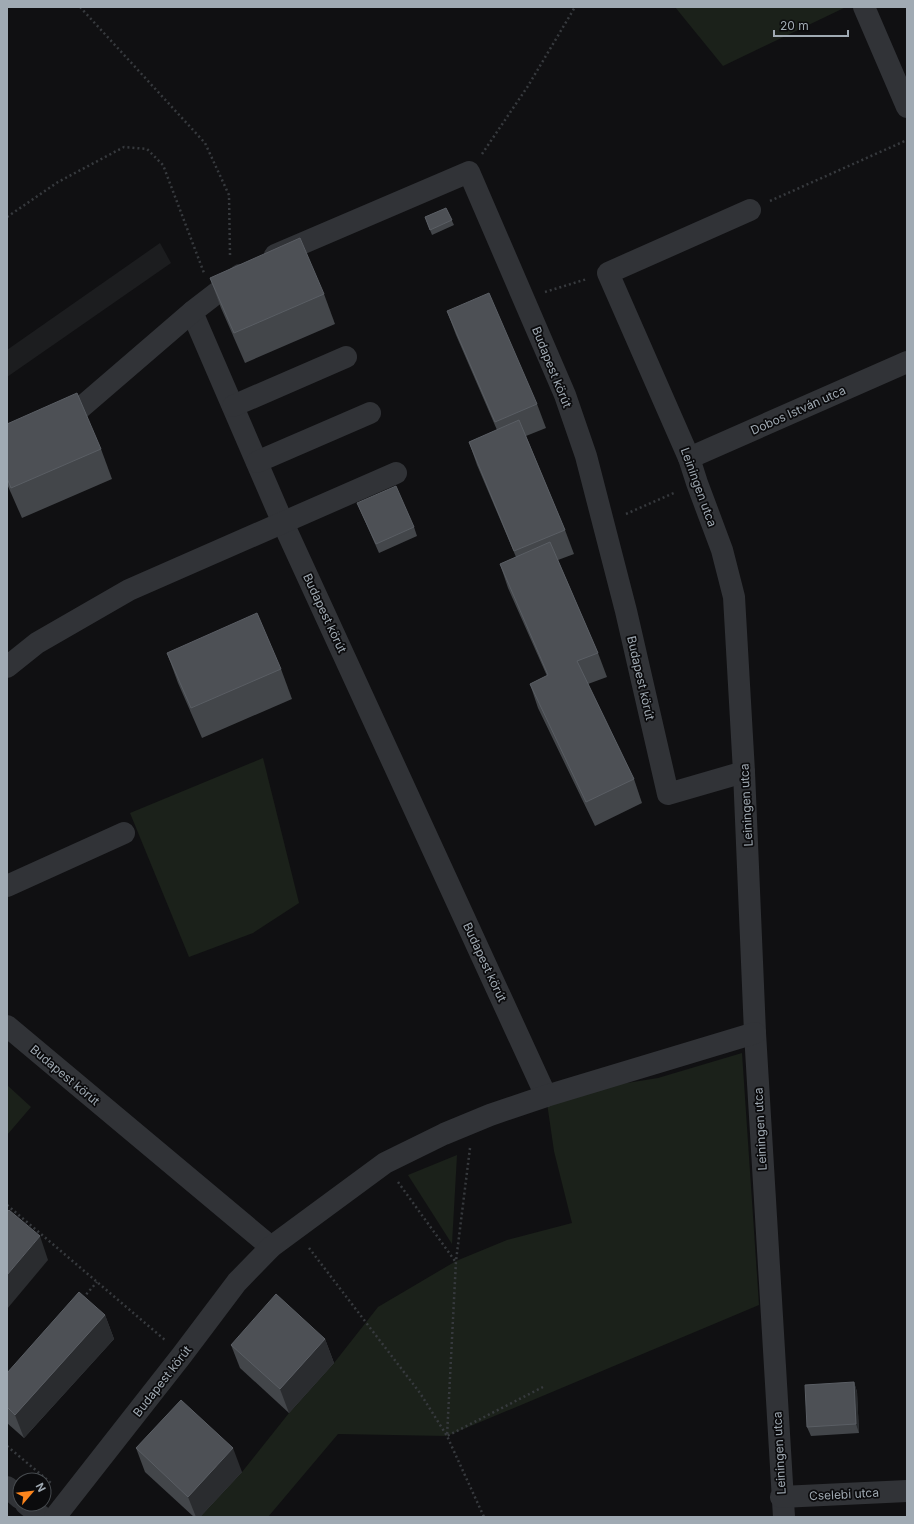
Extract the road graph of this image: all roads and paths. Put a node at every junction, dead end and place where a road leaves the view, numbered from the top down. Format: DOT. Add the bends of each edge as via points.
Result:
graph roads {
  1 [pos="80,7"];
  2 [pos="575,7"];
  3 [pos="864,7"];
  4 [pos="907,107"];
  5 [pos="907,140"];
  6 [pos="469,172"];
  7 [pos="750,210"];
  8 [pos="7,217"];
  9 [pos="608,273"];
  10 [pos="221,289"];
  11 [pos="525,299"];
  12 [pos="192,312"];
  13 [pos="346,357"];
  14 [pos="907,362"];
  15 [pos="233,406"];
  16 [pos="370,413"];
  17 [pos="7,442"];
  18 [pos="689,458"];
  19 [pos="257,462"];
  20 [pos="396,473"];
  21 [pos="696,483"];
  22 [pos="283,523"];
  23 [pos="603,524"];
  24 [pos="7,667"];
  25 [pos="744,772"];
  26 [pos="124,833"];
  27 [pos="7,886"];
  28 [pos="7,1026"];
  29 [pos="755,1034"];
  30 [pos="546,1096"];
  31 [pos="490,1115"];
  32 [pos="385,1163"];
  33 [pos="8,1207"];
  34 [pos="294,1229"];
  35 [pos="271,1246"];
  36 [pos="456,1261"];
  37 [pos="97,1282"];
  38 [pos="82,1300"];
  39 [pos="182,1355"];
  40 [pos="543,1387"];
  41 [pos="447,1436"];
  42 [pos="7,1446"];
  43 [pos="907,1491"];
  44 [pos="69,1499"];
  45 [pos="783,1507"];
  46 [pos="55,1517"];
  47 [pos="484,1517"];
  1 -- 10 [label="path" via="205,143 229,195"];
  2 -- 6 [label="path" via="528,86"];
  3 -- 4 [label="street"];
  5 -- 7 [label="path"];
  6 -- 10 [label="street" via="256,263"];
  6 -- 11 [label="street, Budapest körút"];
  7 -- 9 [label="street"];
  8 -- 10 [label="path" via="58,182 124,147 147,148 163,165"];
  9 -- 11 [label="path"];
  9 -- 18 [label="street, Leiningen utca"];
  10 -- 12 [label="street"];
  11 -- 23 [label="street, Budapest körút" via="565,395 586,456"];
  12 -- 15 [label="street, Budapest körút"];
  12 -- 17 [label="street" via="77,411"];
  13 -- 15 [label="street"];
  14 -- 18 [label="street, Dobos István utca"];
  15 -- 19 [label="street, Budapest körút"];
  16 -- 19 [label="street"];
  18 -- 21 [label="street, Leiningen utca"];
  19 -- 22 [label="street, Budapest körút"];
  20 -- 22 [label="street"];
  21 -- 23 [label="path"];
  21 -- 25 [label="street, Leiningen utca" via="722,550 734,597"];
  22 -- 24 [label="street" via="129,590 36,643"];
  22 -- 30 [label="street, Budapest körút"];
  23 -- 25 [label="street, Budapest körút" via="668,794"];
  25 -- 29 [label="street, Leiningen utca"];
  26 -- 27 [label="street"];
  28 -- 35 [label="street, Budapest körút"];
  29 -- 30 [label="street, Budapest körút"];
  29 -- 45 [label="street, Leiningen utca"];
  30 -- 31 [label="street, Budapest körút"];
  31 -- 32 [label="street, Budapest körút"];
  31 -- 36 [label="path" via="469,1150"];
  32 -- 34 [label="street, Budapest körút"];
  32 -- 36 [label="path"];
  33 -- 37 [label="path"];
  34 -- 35 [label="street, Budapest körút"];
  34 -- 41 [label="path" via="420,1394"];
  35 -- 39 [label="street, Budapest körút" via="237,1282"];
  36 -- 41 [label="path"];
  37 -- 38 [label="path"];
  37 -- 39 [label="path"];
  39 -- 44 [label="street, Budapest körút"];
  40 -- 41 [label="path"];
  41 -- 47 [label="path"];
  42 -- 44 [label="path"];
  43 -- 45 [label="street, Cselebi utca"];
  44 -- 46 [label="street, Budapest körút"];
}
